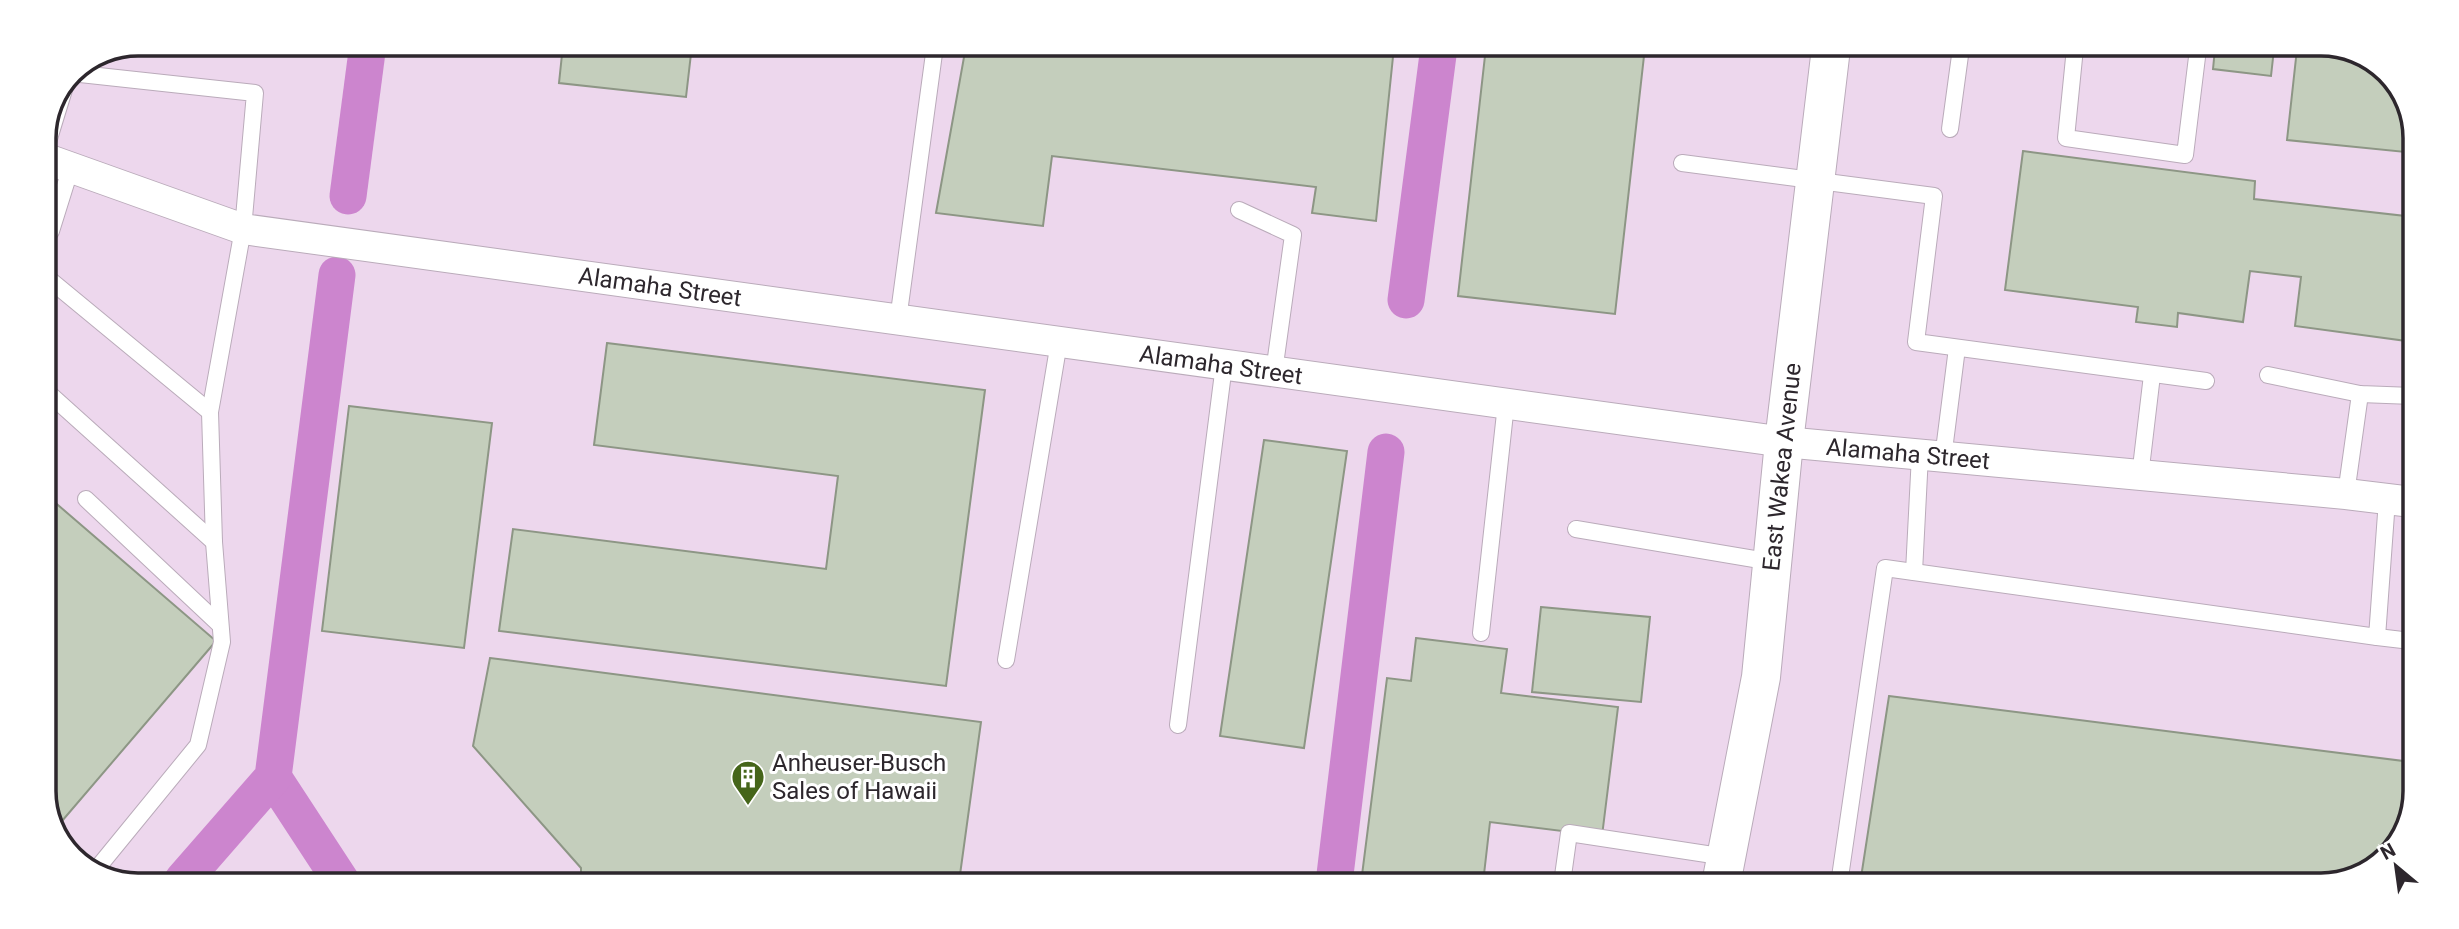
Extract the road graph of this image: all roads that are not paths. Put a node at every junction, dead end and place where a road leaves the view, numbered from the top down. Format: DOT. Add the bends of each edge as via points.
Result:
graph roads {
  1 [pos="934,56"];
  2 [pos="1830,56"];
  3 [pos="1960,56"];
  4 [pos="2074,56"];
  5 [pos="2197,56"];
  6 [pos="86,75"];
  7 [pos="63,105"];
  8 [pos="1950,130"];
  9 [pos="56,143"];
  10 [pos="56,161"];
  11 [pos="1682,163"];
  12 [pos="1815,180"];
  13 [pos="1239,210"];
  14 [pos="243,229"];
  15 [pos="56,285"];
  16 [pos="898,320"];
  17 [pos="1059,342"];
  18 [pos="1957,348"];
  19 [pos="1224,365"];
  20 [pos="1275,372"];
  21 [pos="2152,375"];
  22 [pos="2268,375"];
  23 [pos="2206,381"];
  24 [pos="2360,394"];
  25 [pos="2403,396"];
  26 [pos="56,400"];
  27 [pos="1506,404"];
  28 [pos="210,412"];
  29 [pos="1784,442"];
  30 [pos="1932,456"];
  31 [pos="2140,476"];
  32 [pos="2346,494"];
  33 [pos="86,499"];
  34 [pos="2400,501"];
  35 [pos="1576,529"];
  36 [pos="214,542"];
  37 [pos="1772,562"];
  38 [pos="1914,572"];
  39 [pos="220,625"];
  40 [pos="1480,633"];
  41 [pos="2377,637"];
  42 [pos="2403,640"];
  43 [pos="1006,660"];
  44 [pos="1178,724"];
  45 [pos="101,864"];
  46 [pos="1724,870"];
  47 [pos="1564,873"];
  48 [pos="1841,873"];
  1 -- 16 [label="lane"];
  2 -- 12 [label="street, East Wakea Avenue"];
  3 -- 8 [label="lane"];
  4 -- 5 [label="lane" via="2066,138 2185,155"];
  6 -- 14 [label="lane" via="255,93"];
  7 -- 9 [label="lane"];
  10 -- 14 [label="street, Alamaha Street"];
  11 -- 12 [label="lane"];
  12 -- 18 [label="lane" via="1934,196 1916,342"];
  12 -- 29 [label="street, East Wakea Avenue"];
  13 -- 20 [label="lane" via="1293,235"];
  14 -- 16 [label="street, Alamaha Street"];
  14 -- 28 [label="lane"];
  15 -- 28 [label="lane"];
  16 -- 17 [label="street, Alamaha Street"];
  17 -- 19 [label="street, Alamaha Street"];
  17 -- 43 [label="lane"];
  18 -- 21 [label="lane"];
  18 -- 30 [label="lane"];
  19 -- 20 [label="street, Alamaha Street"];
  19 -- 44 [label="lane"];
  20 -- 27 [label="street, Alamaha Street"];
  21 -- 23 [label="lane"];
  21 -- 31 [label="lane"];
  22 -- 24 [label="lane"];
  24 -- 25 [label="lane"];
  24 -- 32 [label="lane"];
  26 -- 36 [label="lane"];
  27 -- 29 [label="street, Alamaha Street"];
  27 -- 40 [label="lane"];
  28 -- 36 [label="lane"];
  29 -- 30 [label="street, Alamaha Street"];
  29 -- 37 [label="street, East Wakea Avenue"];
  30 -- 31 [label="street, Alamaha Street"];
  30 -- 38 [label="lane"];
  31 -- 32 [label="street, Alamaha Street"];
  32 -- 34 [label="street, Alamaha Street"];
  33 -- 39 [label="lane"];
  34 -- 41 [label="lane"];
  35 -- 37 [label="lane"];
  36 -- 39 [label="lane"];
  37 -- 46 [label="street, East Wakea Avenue" via="1761,677"];
  38 -- 41 [label="lane"];
  38 -- 48 [label="lane" via="1885,568"];
  39 -- 45 [label="lane" via="222,642 198,745"];
  41 -- 42 [label="lane"];
  46 -- 47 [label="lane" via="1569,833"];
}
